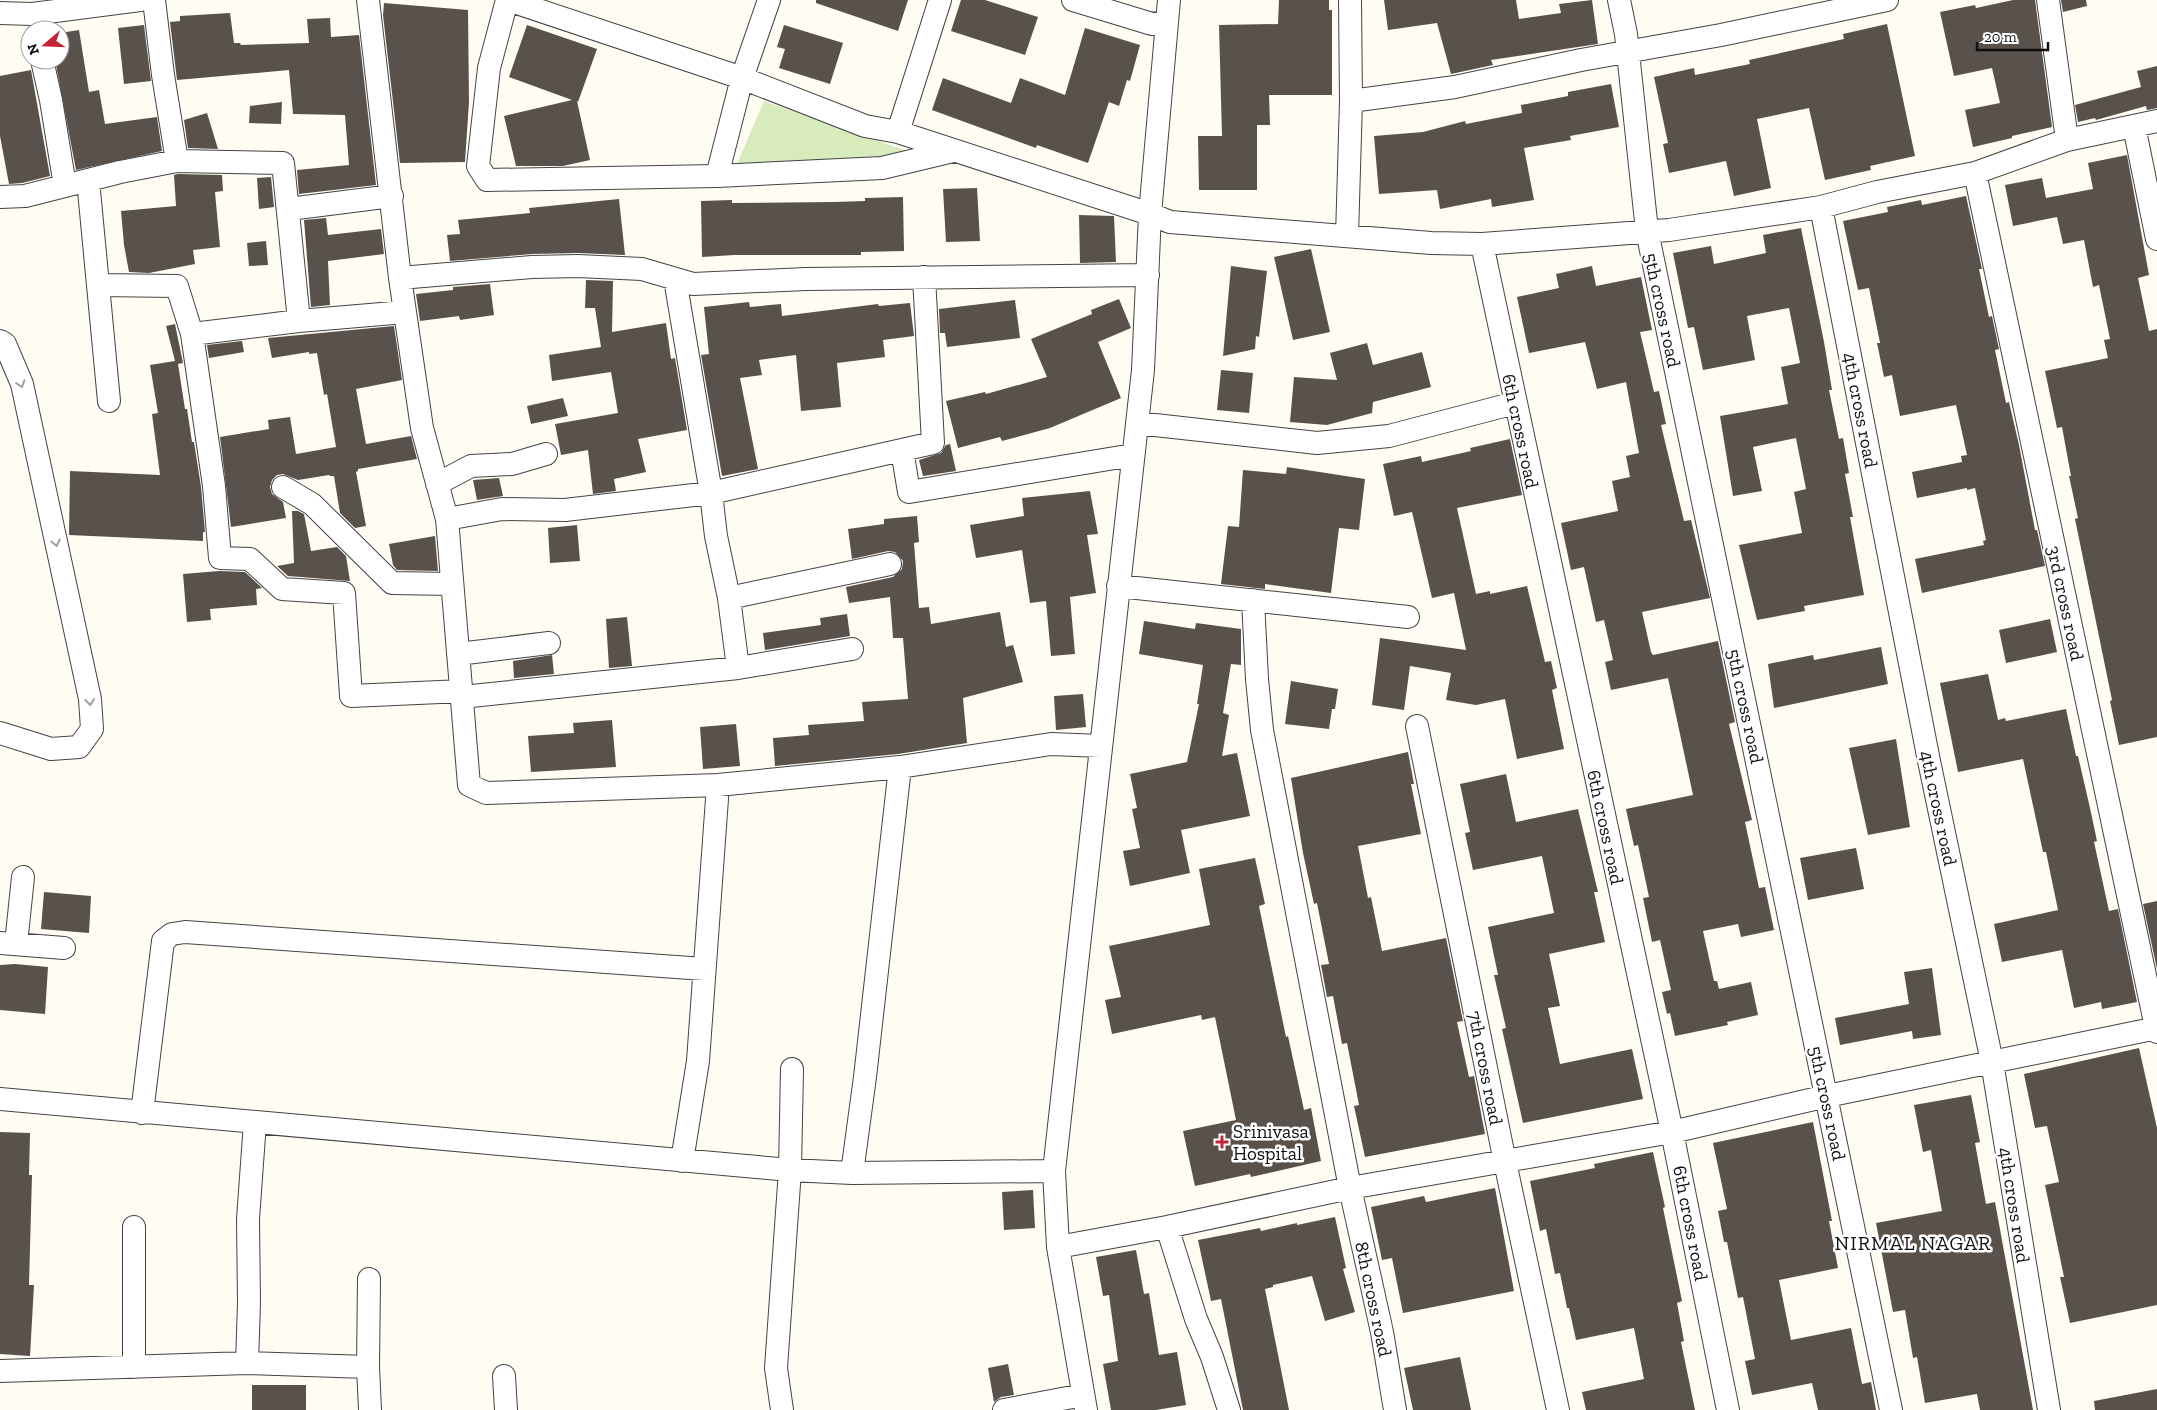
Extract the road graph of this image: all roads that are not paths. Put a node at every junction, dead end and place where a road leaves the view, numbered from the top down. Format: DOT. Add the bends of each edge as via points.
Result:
graph roads {
  1 [pos="140,0"];
  2 [pos="154,0"];
  3 [pos="368,0"];
  4 [pos="507,0"];
  5 [pos="769,0"];
  6 [pos="940,0"];
  7 [pos="1072,0"];
  8 [pos="1169,0"];
  9 [pos="1350,0"];
  10 [pos="1619,0"];
  11 [pos="1887,0"];
  12 [pos="2048,0"];
  13 [pos="0,14"];
  14 [pos="26,20"];
  15 [pos="44,20"];
  16 [pos="1167,22"];
  17 [pos="1628,51"];
  18 [pos="44,70"];
  19 [pos="742,78"];
  20 [pos="1351,101"];
  21 [pos="2157,121"];
  22 [pos="2134,126"];
  23 [pos="898,132"];
  24 [pos="2067,140"];
  25 [pos="953,151"];
  26 [pos="177,161"];
  27 [pos="1975,173"];
  28 [pos="717,176"];
  29 [pos="88,180"];
  30 [pos="65,186"];
  31 [pos="392,196"];
  32 [pos="0,198"];
  33 [pos="1821,207"];
  34 [pos="289,209"];
  35 [pos="1150,214"];
  36 [pos="1647,231"];
  37 [pos="1347,236"];
  38 [pos="2157,239"];
  39 [pos="1482,244"];
  40 [pos="1148,275"];
  41 [pos="924,277"];
  42 [pos="400,278"];
  43 [pos="675,279"];
  44 [pos="98,285"];
  45 [pos="405,312"];
  46 [pos="299,321"];
  47 [pos="192,334"];
  48 [pos="0,342"];
  49 [pos="110,401"];
  50 [pos="1515,403"];
  51 [pos="1137,423"];
  52 [pos="902,450"];
  53 [pos="546,454"];
  54 [pos="1133,455"];
  55 [pos="437,484"];
  56 [pos="283,487"];
  57 [pos="711,493"];
  58 [pos="447,519"];
  59 [pos="890,564"];
  60 [pos="452,584"];
  61 [pos="1118,586"];
  62 [pos="729,598"];
  63 [pos="1253,600"];
  64 [pos="1408,617"];
  65 [pos="549,643"];
  66 [pos="852,649"];
  67 [pos="458,654"];
  68 [pos="738,668"];
  69 [pos="462,694"];
  70 [pos="1417,726"];
  71 [pos="0,732"];
  72 [pos="1101,746"];
  73 [pos="900,767"];
  74 [pos="718,785"];
  75 [pos="22,877"];
  76 [pos="8,943"];
  77 [pos="64,948"];
  78 [pos="704,969"];
  79 [pos="2157,1029"];
  80 [pos="1992,1062"];
  81 [pos="792,1069"];
  82 [pos="1827,1096"];
  83 [pos="0,1099"];
  84 [pos="142,1113"];
  85 [pos="255,1122"];
  86 [pos="1672,1132"];
  87 [pos="682,1161"];
  88 [pos="1505,1162"];
  89 [pos="790,1170"];
  90 [pos="1054,1171"];
  91 [pos="852,1173"];
  92 [pos="1350,1188"];
  93 [pos="134,1227"];
  94 [pos="1167,1227"];
  95 [pos="1058,1246"];
  96 [pos="369,1279"];
  97 [pos="246,1363"];
  98 [pos="134,1366"];
  99 [pos="368,1367"];
  100 [pos="0,1370"];
  101 [pos="504,1376"];
  102 [pos="1085,1402"];
  103 [pos="370,1410"];
  104 [pos="506,1410"];
  105 [pos="782,1410"];
  106 [pos="1004,1410"];
  107 [pos="1228,1410"];
  108 [pos="1395,1410"];
  109 [pos="1558,1410"];
  110 [pos="1728,1410"];
  111 [pos="1890,1410"];
  112 [pos="2049,1410"];
  1 -- 15 [label="street"];
  2 -- 26 [label="street"];
  3 -- 31 [label="street"];
  4 -- 19 [label="street"];
  4 -- 28 [label="street" via="489,68 484,107 478,166 487,180"];
  5 -- 19 [label="street"];
  6 -- 23 [label="street"];
  7 -- 16 [label="street" via="1152,24"];
  8 -- 16 [label="street"];
  9 -- 20 [label="street"];
  10 -- 17 [label="street, 5th cross road"];
  11 -- 17 [label="street"];
  12 -- 24 [label="street"];
  13 -- 14 [label="street"];
  16 -- 35 [label="street"];
  17 -- 20 [label="street" via="1455,87"];
  17 -- 36 [label="street, 5th cross road"];
  18 -- 30 [label="street"];
  19 -- 23 [label="street" via="866,126"];
  19 -- 28 [label="street"];
  20 -- 37 [label="street"];
  21 -- 22 [label="street"];
  22 -- 24 [label="street"];
  22 -- 38 [label="street"];
  23 -- 25 [label="street"];
  24 -- 27 [label="street"];
  25 -- 28 [label="street" via="882,168"];
  25 -- 35 [label="street"];
  26 -- 29 [label="street"];
  26 -- 34 [label="street" via="283,163"];
  27 -- 33 [label="street" via="1876,192"];
  27 -- 79 [label="street, 3rd cross road"];
  29 -- 30 [label="street"];
  29 -- 44 [label="street"];
  30 -- 32 [label="street" via="25,196"];
  31 -- 34 [label="street"];
  31 -- 42 [label="street"];
  33 -- 36 [label="street"];
  33 -- 80 [label="street, 4th cross road" via="1927,751"];
  34 -- 46 [label="street"];
  35 -- 37 [label="street" via="1170,222"];
  35 -- 40 [label="street"];
  36 -- 39 [label="street"];
  36 -- 82 [label="street, 5th cross road"];
  37 -- 39 [label="street"];
  39 -- 50 [label="street, 6th cross road"];
  40 -- 41 [label="street"];
  40 -- 51 [label="street"];
  41 -- 43 [label="street" via="693,284"];
  41 -- 52 [label="street" via="933,442"];
  42 -- 43 [label="street" via="578,266 642,269"];
  42 -- 45 [label="street"];
  43 -- 57 [label="street"];
  44 -- 47 [label="street" via="177,286"];
  44 -- 49 [label="street"];
  45 -- 46 [label="street"];
  45 -- 55 [label="street" via="422,428"];
  46 -- 47 [label="street"];
  47 -- 69 [label="street" via="214,486 220,558 250,560 282,589 344,593 351,696"];
  48 -- 71 [label="street, one-way" via="5,344 22,384 90,699 92,729 79,746 51,748"];
  50 -- 51 [label="street" via="1389,436 1317,443"];
  50 -- 86 [label="street, 6th cross road"];
  51 -- 54 [label="street"];
  52 -- 54 [label="street" via="909,492"];
  52 -- 57 [label="street"];
  53 -- 55 [label="street" via="512,464 471,466"];
  54 -- 61 [label="street"];
  55 -- 58 [label="street"];
  56 -- 60 [label="street" via="312,504 392,583"];
  57 -- 58 [label="street" via="565,510 502,510"];
  57 -- 62 [label="street"];
  58 -- 60 [label="street"];
  59 -- 62 [label="street"];
  60 -- 67 [label="street"];
  61 -- 63 [label="street"];
  61 -- 72 [label="street"];
  62 -- 68 [label="street"];
  63 -- 64 [label="street"];
  63 -- 92 [label="street, 8th cross road" via="1262,730"];
  65 -- 67 [label="street"];
  66 -- 68 [label="street"];
  67 -- 69 [label="street"];
  68 -- 69 [label="street"];
  69 -- 74 [label="street" via="469,785 486,793"];
  70 -- 88 [label="street, 7th cross road"];
  72 -- 73 [label="street" via="1051,744"];
  72 -- 90 [label="street"];
  73 -- 74 [label="street"];
  73 -- 91 [label="street"];
  74 -- 78 [label="street"];
  75 -- 76 [label="street"];
  76 -- 77 [label="street"];
  78 -- 84 [label="street" via="195,933 172,934 163,941"];
  78 -- 87 [label="street" via="698,1061"];
  79 -- 80 [label="street"];
  80 -- 82 [label="street"];
  80 -- 112 [label="street, 4th cross road"];
  81 -- 89 [label="street"];
  82 -- 86 [label="street"];
  82 -- 111 [label="street, 5th cross road"];
  83 -- 84 [label="street"];
  84 -- 85 [label="street"];
  85 -- 87 [label="street"];
  85 -- 97 [label="street" via="248,1220"];
  86 -- 88 [label="street"];
  86 -- 110 [label="street, 6th cross road"];
  87 -- 89 [label="street"];
  88 -- 92 [label="street"];
  88 -- 109 [label="street, 7th cross road"];
  89 -- 91 [label="street"];
  89 -- 105 [label="street" via="776,1368"];
  90 -- 91 [label="street"];
  90 -- 95 [label="street"];
  92 -- 94 [label="street"];
  92 -- 108 [label="street, 8th cross road" via="1382,1332"];
  93 -- 98 [label="street"];
  94 -- 95 [label="street"];
  94 -- 107 [label="street"];
  95 -- 102 [label="street"];
  96 -- 99 [label="street"];
  97 -- 98 [label="street"];
  97 -- 99 [label="street"];
  98 -- 100 [label="street"];
  99 -- 103 [label="street"];
  101 -- 104 [label="street"];
  102 -- 106 [label="street"];
}
